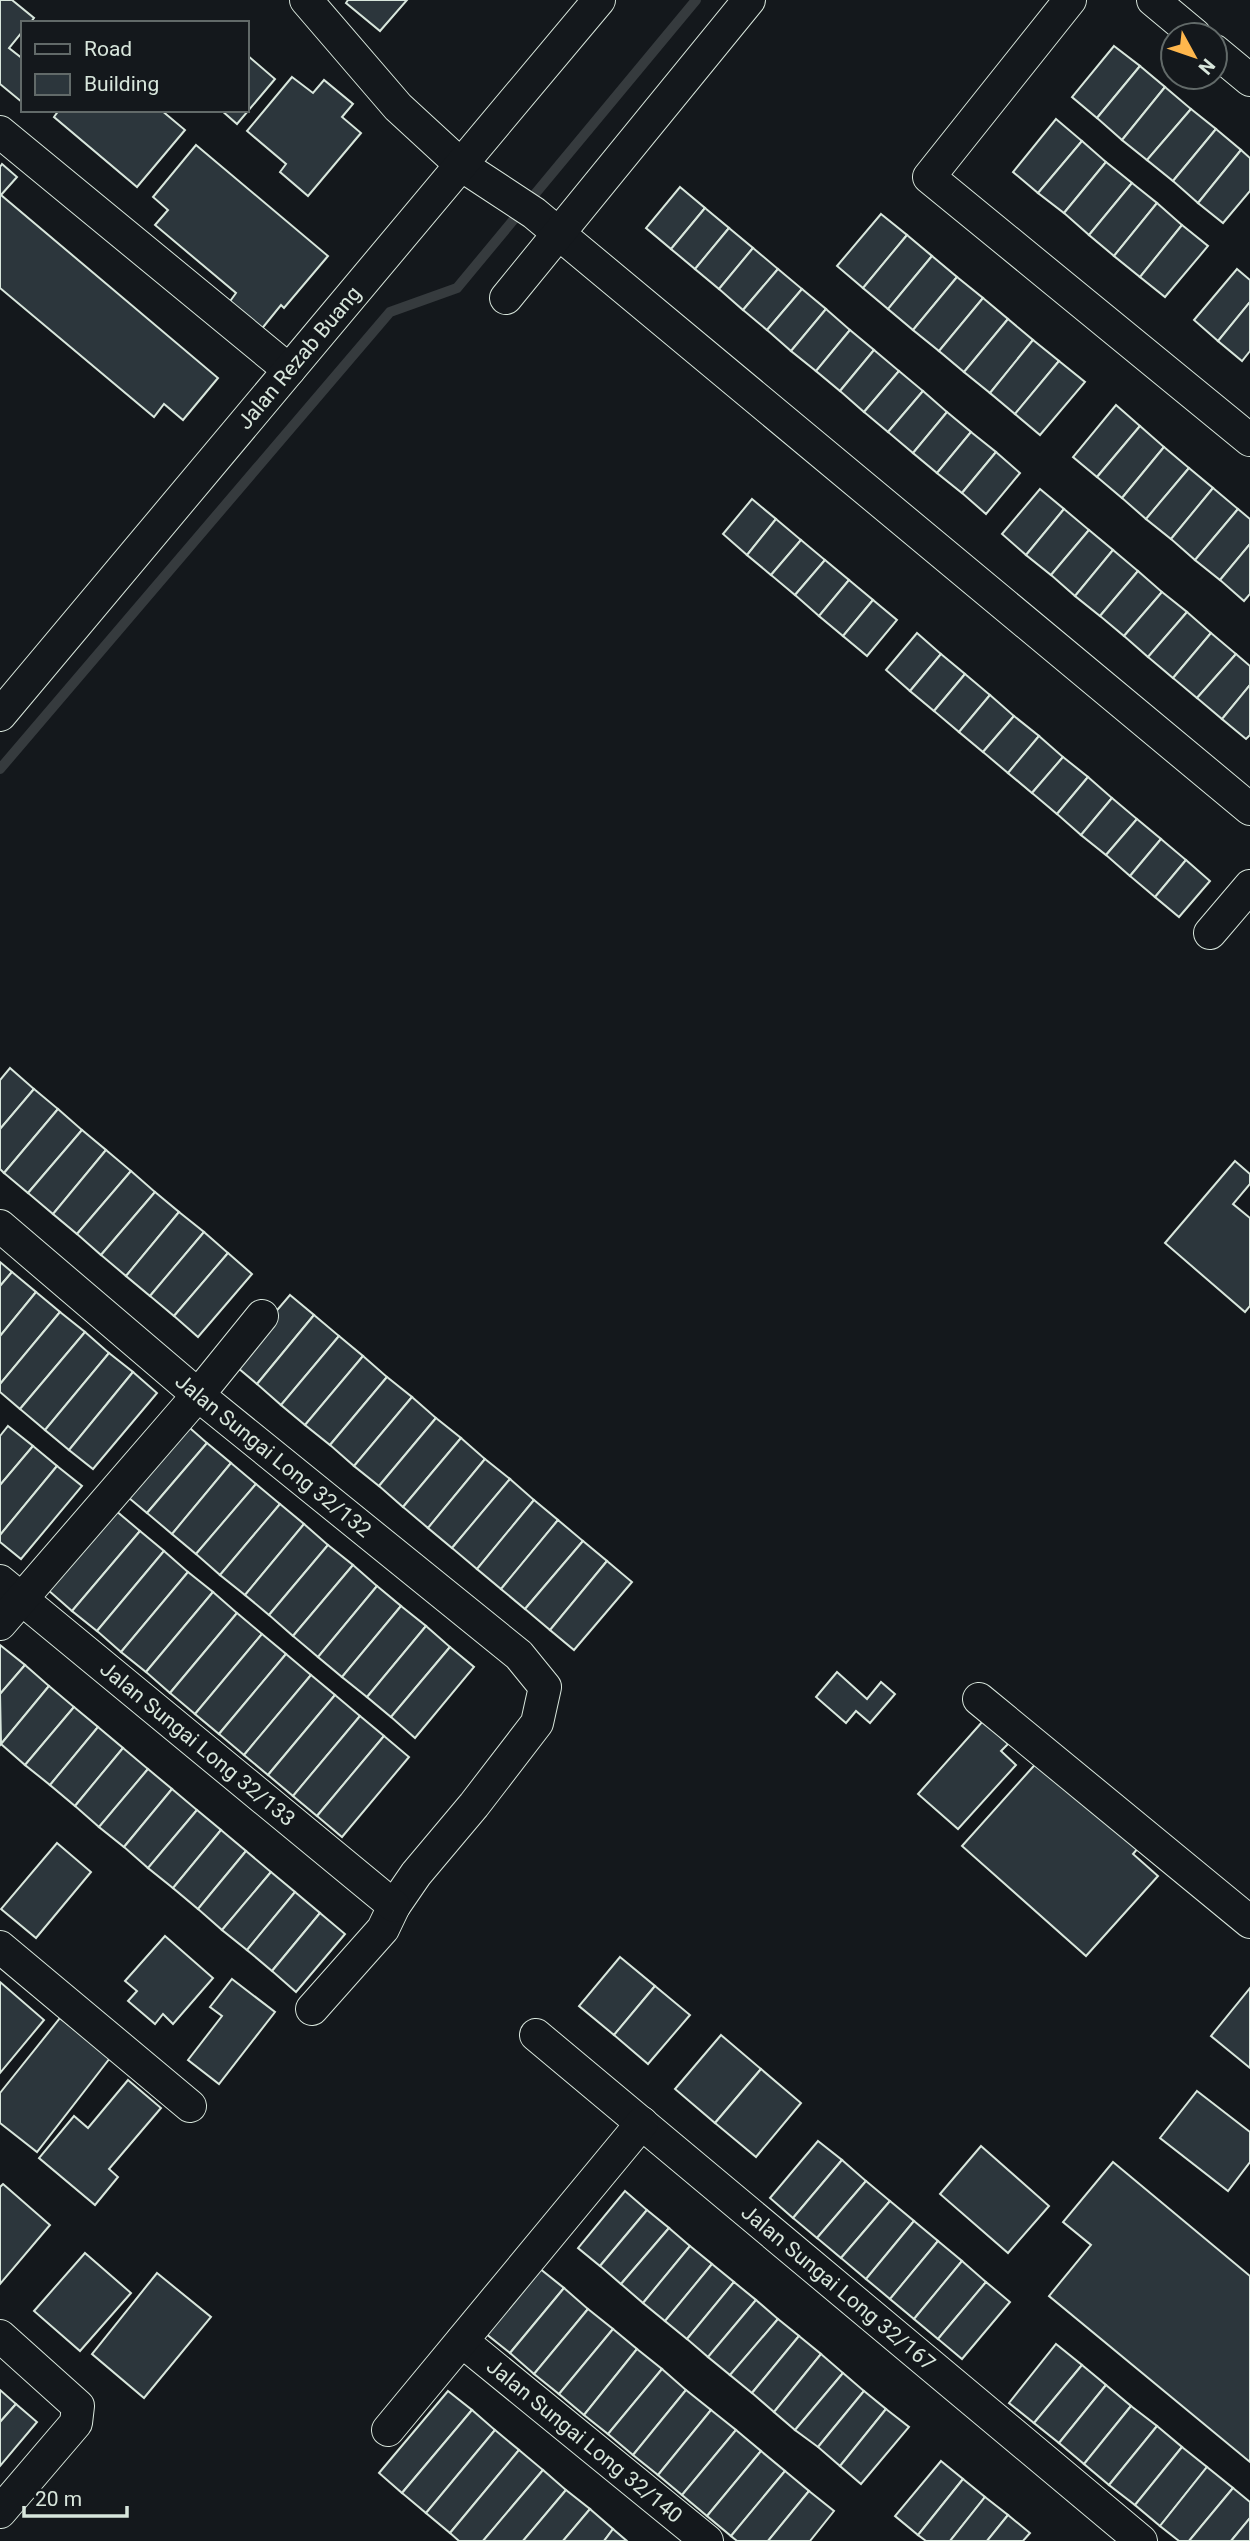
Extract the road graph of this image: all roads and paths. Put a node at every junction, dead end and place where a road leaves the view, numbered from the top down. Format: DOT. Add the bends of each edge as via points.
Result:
graph roads {
  1 [pos="306,0"];
  2 [pos="599,0"];
  3 [pos="749,0"];
  4 [pos="1070,0"];
  5 [pos="1153,0"];
  6 [pos="1178,21"];
  7 [pos="1229,63"];
  8 [pos="1250,80"];
  9 [pos="0,132"];
  10 [pos="461,165"];
  11 [pos="559,234"];
  12 [pos="506,298"];
  13 [pos="289,370"];
  14 [pos="1250,440"];
  15 [pos="0,715"];
  16 [pos="1250,809"];
  17 [pos="1250,886"];
  18 [pos="1210,933"];
  19 [pos="0,1226"];
  20 [pos="262,1316"];
  21 [pos="198,1395"];
  22 [pos="11,1590"];
  23 [pos="0,1624"];
  24 [pos="979,1699"];
  25 [pos="394,1906"];
  26 [pos="1250,1922"];
  27 [pos="0,1947"];
  28 [pos="312,2009"];
  29 [pos="537,2035"];
  30 [pos="190,2106"];
  31 [pos="642,2123"];
  32 [pos="0,2336"];
  33 [pos="463,2340"];
  34 [pos="388,2430"];
  35 [pos="0,2512"];
  36 [pos="707,2541"];
  37 [pos="1141,2541"];
  1 -- 10 [label="street" via="398,107"];
  2 -- 10 [label="street, Jalan Rezab Buang"];
  3 -- 11 [label="street"];
  4 -- 14 [label="street" via="929,177"];
  5 -- 6 [label="street"];
  7 -- 8 [label="street"];
  9 -- 13 [label="street"];
  10 -- 11 [label="street"];
  10 -- 13 [label="street, Jalan Rezab Buang"];
  11 -- 12 [label="street"];
  11 -- 16 [label="street"];
  13 -- 15 [label="street, Jalan Rezab Buang"];
  17 -- 18 [label="street"];
  19 -- 21 [label="street, Jalan Sungai Long 32/132"];
  20 -- 21 [label="street"];
  21 -- 22 [label="street"];
  21 -- 25 [label="street, Jalan Sungai Long 32/132" via="519,1655 545,1687 537,1723"];
  22 -- 23 [label="street"];
  22 -- 25 [label="street, Jalan Sungai Long 32/133"];
  24 -- 26 [label="street"];
  25 -- 28 [label="street" via="383,1930"];
  27 -- 30 [label="street"];
  29 -- 31 [label="street, Jalan Sungai Long 32/167"];
  31 -- 33 [label="street"];
  31 -- 37 [label="street, Jalan Sungai Long 32/167"];
  32 -- 35 [label="street" via="79,2406 76,2423"];
  33 -- 34 [label="street"];
  33 -- 36 [label="street, Jalan Sungai Long 32/140"];
}
